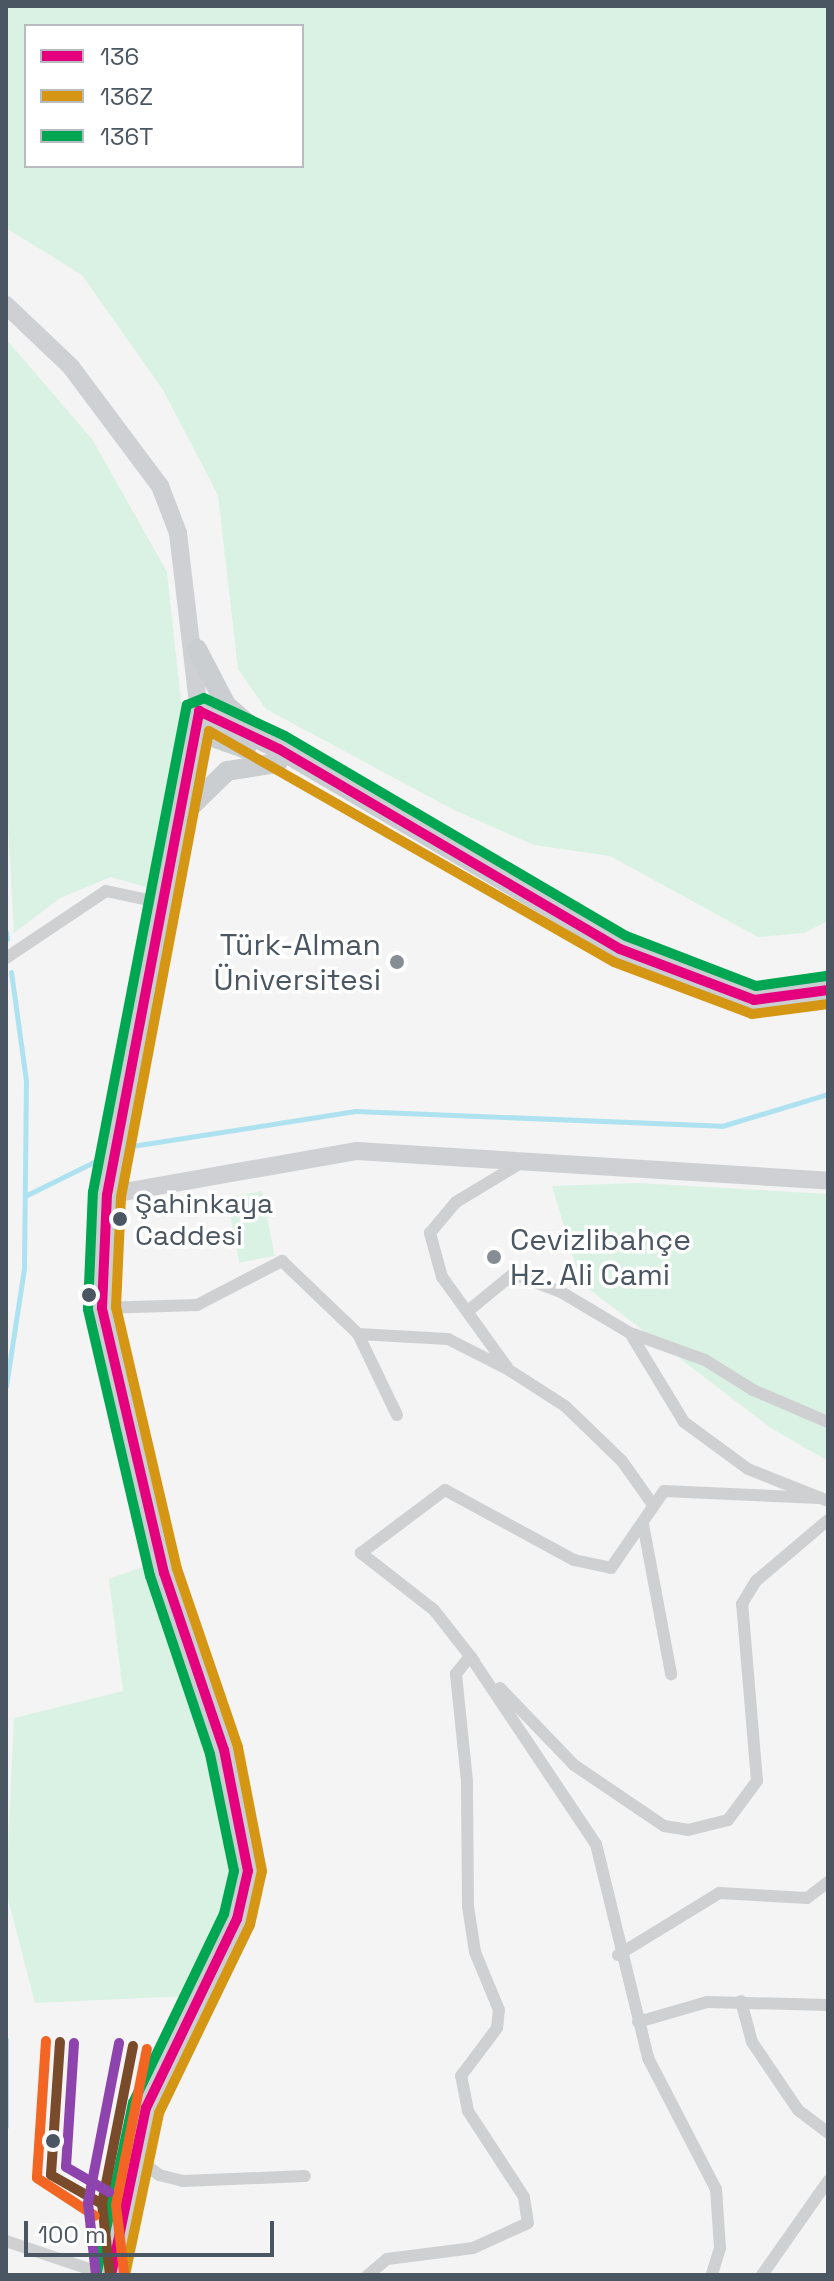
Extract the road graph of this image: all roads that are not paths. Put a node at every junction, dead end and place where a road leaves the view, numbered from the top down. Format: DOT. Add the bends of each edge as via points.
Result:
graph roads {
  1 [pos="6,305"];
  2 [pos="197,649"];
  3 [pos="198,721"];
  4 [pos="278,756"];
  5 [pos="182,815"];
  6 [pos="167,904"];
  7 [pos="6,958"];
  8 [pos="828,990"];
  9 [pos="525,1162"];
  10 [pos="828,1181"];
  11 [pos="107,1195"];
  12 [pos="102,1308"];
  13 [pos="468,1311"];
  14 [pos="630,1333"];
  15 [pos="358,1334"];
  16 [pos="509,1370"];
  17 [pos="397,1415"];
  18 [pos="828,1422"];
  19 [pos="823,1500"];
  20 [pos="653,1505"];
  21 [pos="828,1520"];
  22 [pos="643,1524"];
  23 [pos="470,1656"];
  24 [pos="671,1674"];
  25 [pos="828,1882"];
  26 [pos="618,1955"];
  27 [pos="741,2001"];
  28 [pos="828,2005"];
  29 [pos="638,2022"];
  30 [pos="828,2133"];
  31 [pos="134,2156"];
  32 [pos="305,2176"];
  33 [pos="828,2181"];
  34 [pos="6,2241"];
  35 [pos="109,2275"];
  36 [pos="368,2275"];
  37 [pos="712,2275"];
  38 [pos="762,2275"];
  1 -- 2 [label="street" via="71,367 160,486 178,533"];
  2 -- 3 [label="street"];
  2 -- 4 [label="main road" via="232,712"];
  3 -- 4 [label="main road"];
  3 -- 5 [label="main road"];
  4 -- 5 [label="main road" via="227,771"];
  4 -- 8 [label="main road" via="620,949 754,1000"];
  5 -- 6 [label="main road"];
  6 -- 7 [label="street" via="106,891"];
  6 -- 11 [label="main road"];
  9 -- 10 [label="street"];
  9 -- 11 [label="street" via="357,1151"];
  9 -- 13 [label="street" via="463,1196 430,1233 442,1277"];
  11 -- 12 [label="main road"];
  12 -- 15 [label="street" via="197,1305 282,1261"];
  12 -- 31 [label="main road" via="164,1573 224,1750 248,1871 237,1919 167,2054"];
  13 -- 14 [label="street" via="513,1274 529,1275"];
  13 -- 16 [label="street"];
  14 -- 18 [label="street" via="705,1360 753,1390"];
  14 -- 19 [label="street" via="684,1422 748,1469"];
  15 -- 16 [label="street" via="448,1339"];
  15 -- 17 [label="street"];
  16 -- 20 [label="street" via="565,1406 622,1461"];
  19 -- 20 [label="street" via="664,1491"];
  20 -- 22 [label="street"];
  21 -- 23 [label="street" via="756,1581 742,1604 757,1781 728,1820 688,1830 664,1826 628,1804 574,1765"];
  22 -- 23 [label="street" via="611,1568 574,1560 445,1490 385,1532 361,1553 434,1610"];
  22 -- 24 [label="street"];
  23 -- 26 [label="street" via="596,1844"];
  23 -- 36 [label="street" via="456,1674 467,1781 468,1906 475,1952 499,2010 497,2028 461,2076 468,2111 524,2197 528,2223 473,2248 387,2259"];
  25 -- 26 [label="street" via="807,1898 719,1893"];
  26 -- 29 [label="street"];
  27 -- 28 [label="street"];
  27 -- 29 [label="street" via="707,2002"];
  27 -- 30 [label="street" via="752,2042 798,2110"];
  29 -- 37 [label="street" via="648,2058 716,2189 720,2248"];
  31 -- 32 [label="street" via="159,2175 183,2181"];
  31 -- 35 [label="main road"];
  33 -- 38 [label="street"];
  34 -- 35 [label="street"];
}
